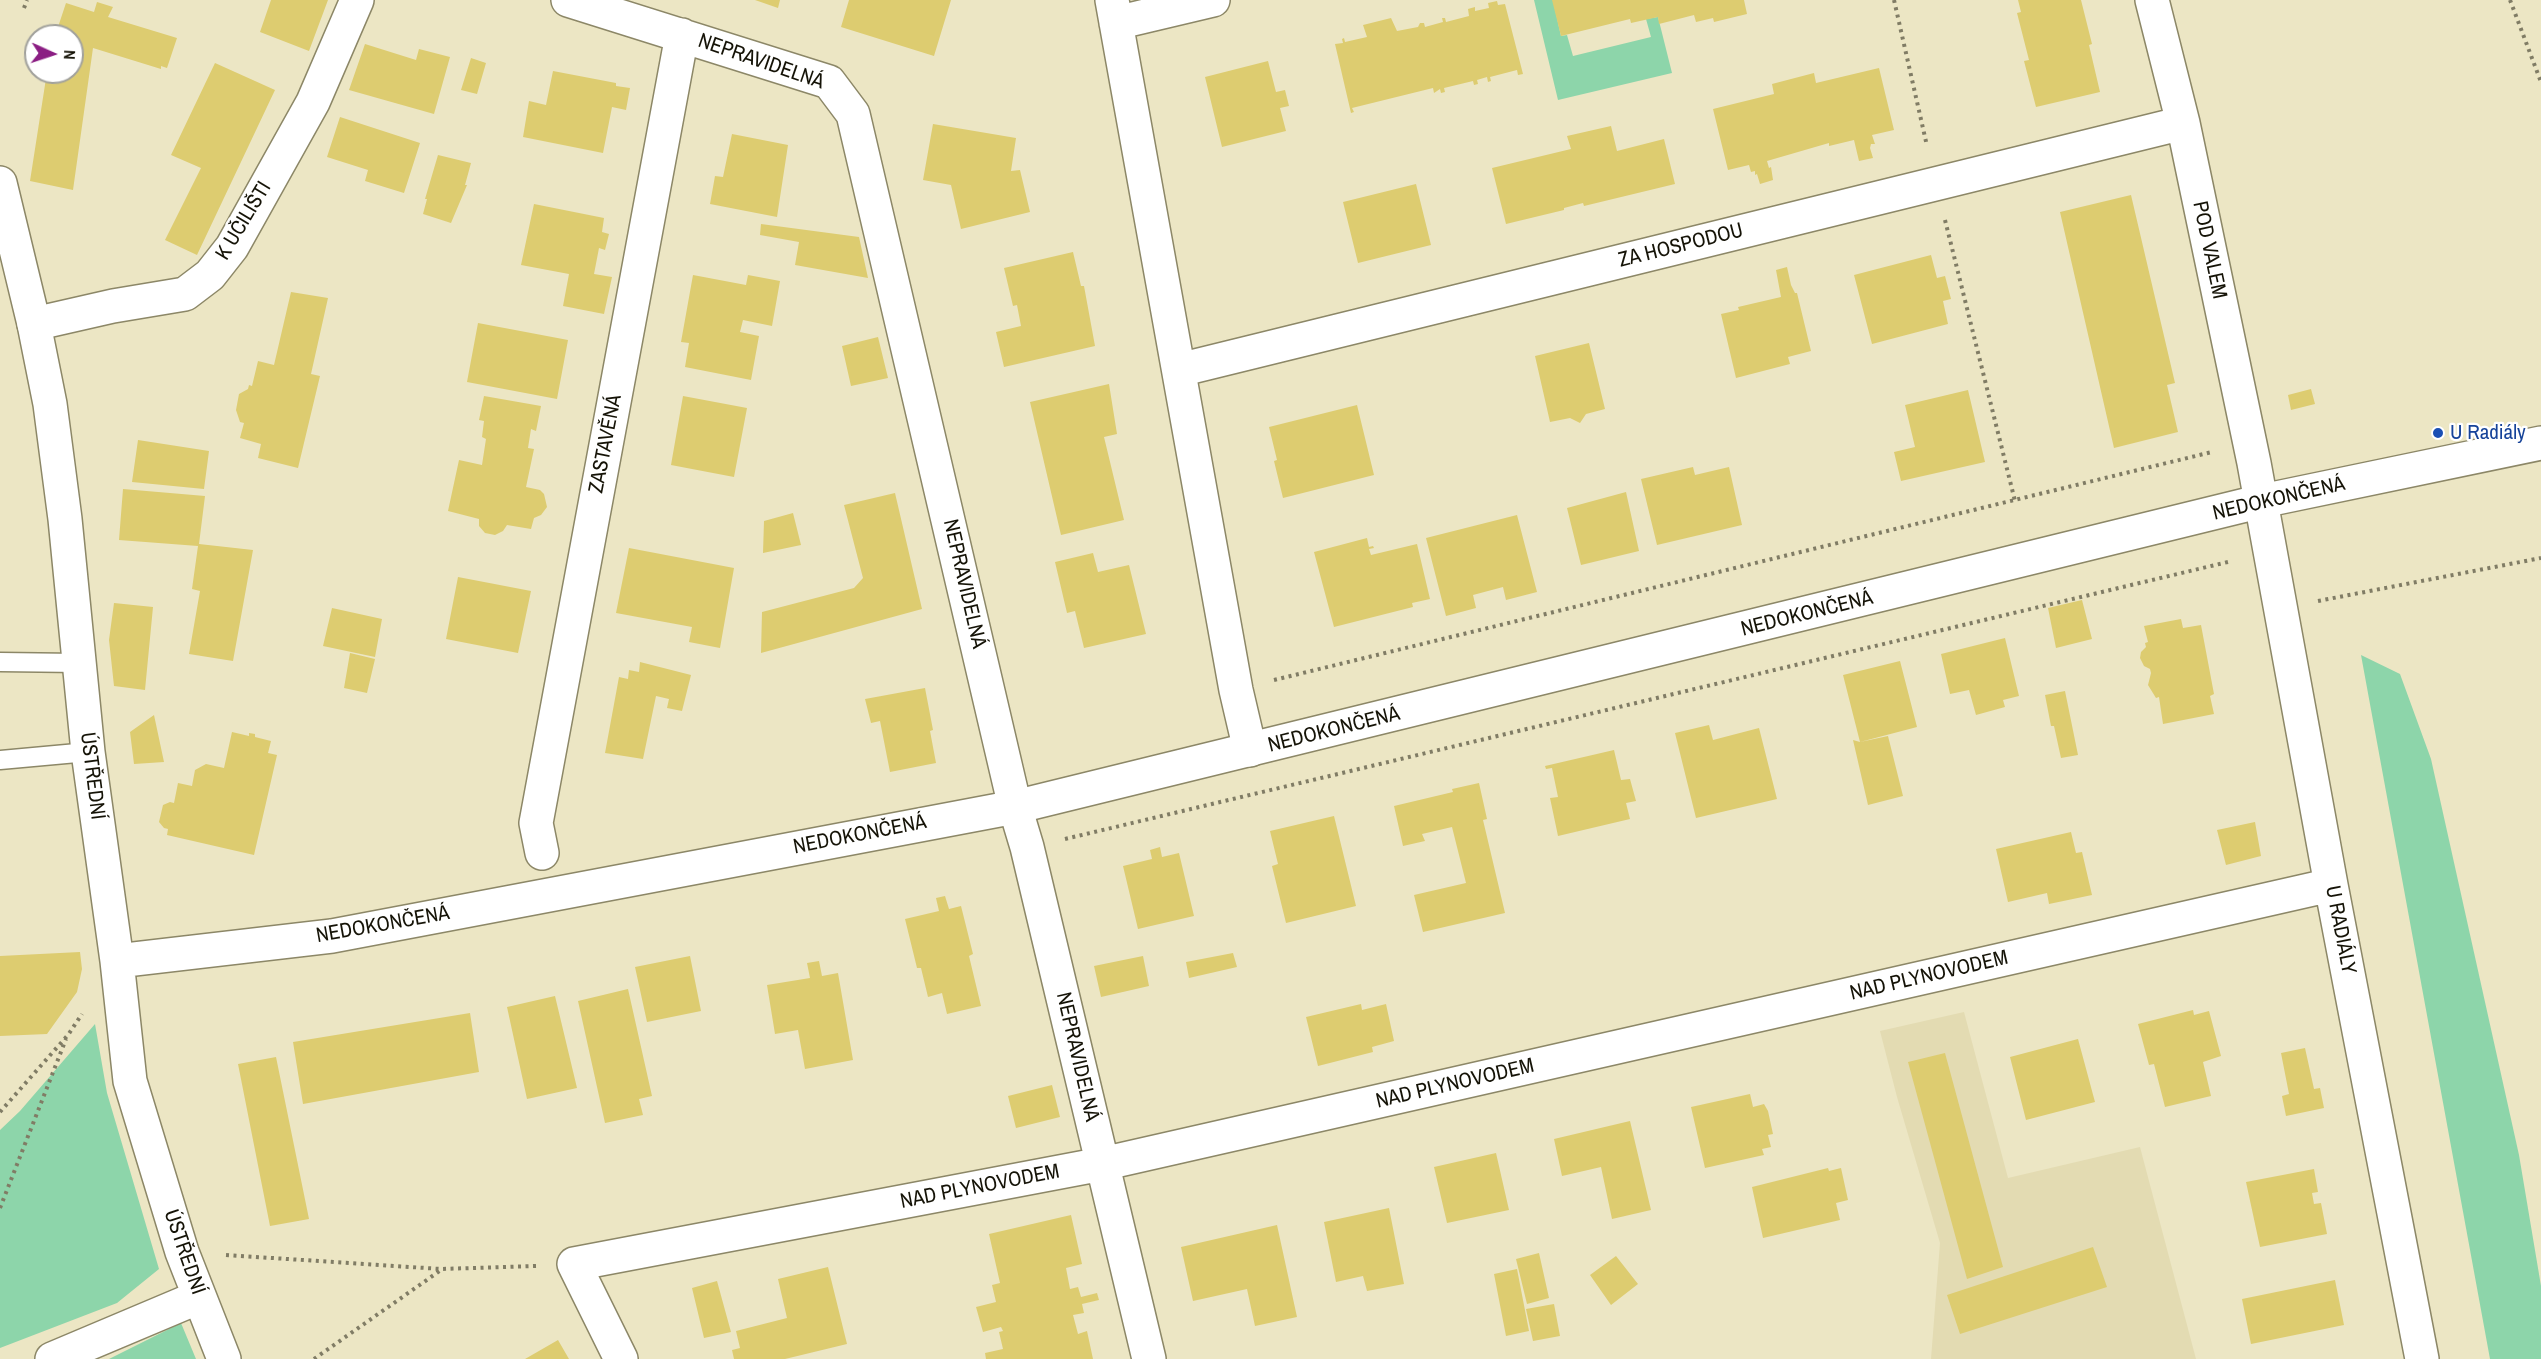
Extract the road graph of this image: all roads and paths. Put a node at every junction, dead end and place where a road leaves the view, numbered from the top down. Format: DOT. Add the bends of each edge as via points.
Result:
graph roads {
  1 [pos="27,0"];
  2 [pos="357,0"];
  3 [pos="568,0"];
  4 [pos="1214,0"];
  5 [pos="1894,0"];
  6 [pos="2152,0"];
  7 [pos="2510,0"];
  8 [pos="24,8"];
  9 [pos="1114,12"];
  10 [pos="682,35"];
  11 [pos="2541,82"];
  12 [pos="2183,123"];
  13 [pos="0,183"];
  14 [pos="1936,184"];
  15 [pos="34,324"];
  16 [pos="1179,370"];
  17 [pos="2541,443"];
  18 [pos="2254,463"];
  19 [pos="2015,501"];
  20 [pos="2262,501"];
  21 [pos="2271,552"];
  22 [pos="2541,558"];
  23 [pos="2281,608"];
  24 [pos="0,662"];
  25 [pos="79,663"];
  26 [pos="1236,690"];
  27 [pos="1250,750"];
  28 [pos="88,752"];
  29 [pos="0,760"];
  30 [pos="1015,807"];
  31 [pos="1065,839"];
  32 [pos="542,853"];
  33 [pos="2331,885"];
  34 [pos="117,961"];
  35 [pos="84,1010"];
  36 [pos="68,1035"];
  37 [pos="0,1112"];
  38 [pos="1102,1164"];
  39 [pos="0,1208"];
  40 [pos="219,1255"];
  41 [pos="574,1264"];
  42 [pos="441,1269"];
  43 [pos="199,1297"];
  44 [pos="52,1359"];
  45 [pos="224,1359"];
  46 [pos="314,1359"];
  47 [pos="621,1359"];
  48 [pos="1149,1359"];
  49 [pos="2422,1359"];
  1 -- 8 [label="path"];
  2 -- 15 [label="street, K UČILIŠTI" via="313,102 232,247 210,275 185,294"];
  3 -- 10 [label="street, NEPRAVIDELNÁ"];
  4 -- 9 [label="street"];
  5 -- 14 [label="path"];
  6 -- 12 [label="street, POD VALEM"];
  7 -- 11 [label="path"];
  9 -- 16 [label="street"];
  10 -- 30 [label="street, NEPRAVIDELNÁ" via="829,82 853,114"];
  10 -- 32 [label="street, ZASTAVĚNÁ" via="536,823"];
  12 -- 14 [label="street, ZA HOSPODOU"];
  12 -- 18 [label="street, POD VALEM"];
  13 -- 15 [label="street, ÚSTŘEDNÍ"];
  14 -- 16 [label="street, ZA HOSPODOU"];
  14 -- 19 [label="path"];
  15 -- 25 [label="street, ÚSTŘEDNÍ" via="50,404"];
  16 -- 26 [label="street"];
  17 -- 20 [label="street, NEDOKONČENÁ"];
  18 -- 19 [label="path" via="2216,451"];
  18 -- 20 [label="street, POD VALEM"];
  19 -- 26 [label="path"];
  20 -- 21 [label="street, U RADIÁLY"];
  20 -- 27 [label="street, NEDOKONČENÁ"];
  21 -- 23 [label="street, U RADIÁLY"];
  21 -- 31 [label="path"];
  22 -- 23 [label="path"];
  23 -- 33 [label="street, U RADIÁLY"];
  24 -- 25 [label="lane"];
  25 -- 28 [label="street, ÚSTŘEDNÍ"];
  26 -- 27 [label="street"];
  27 -- 30 [label="street, NEDOKONČENÁ"];
  28 -- 29 [label="lane"];
  28 -- 34 [label="street, ÚSTŘEDNÍ"];
  30 -- 34 [label="street, NEDOKONČENÁ" via="332,936"];
  30 -- 38 [label="street, NEPRAVIDELNÁ"];
  33 -- 38 [label="street, NAD PLYNOVODEM"];
  33 -- 49 [label="street, U RADIÁLY"];
  34 -- 43 [label="street, ÚSTŘEDNÍ" via="130,1081"];
  35 -- 36 [label="path"];
  36 -- 37 [label="path"];
  36 -- 39 [label="path"];
  38 -- 41 [label="street, NAD PLYNOVODEM"];
  38 -- 48 [label="street, NEPRAVIDELNÁ"];
  40 -- 42 [label="path"];
  41 -- 42 [label="path"];
  41 -- 47 [label="street"];
  42 -- 46 [label="path"];
  43 -- 44 [label="street"];
  43 -- 45 [label="street, ÚSTŘEDNÍ"];
}
